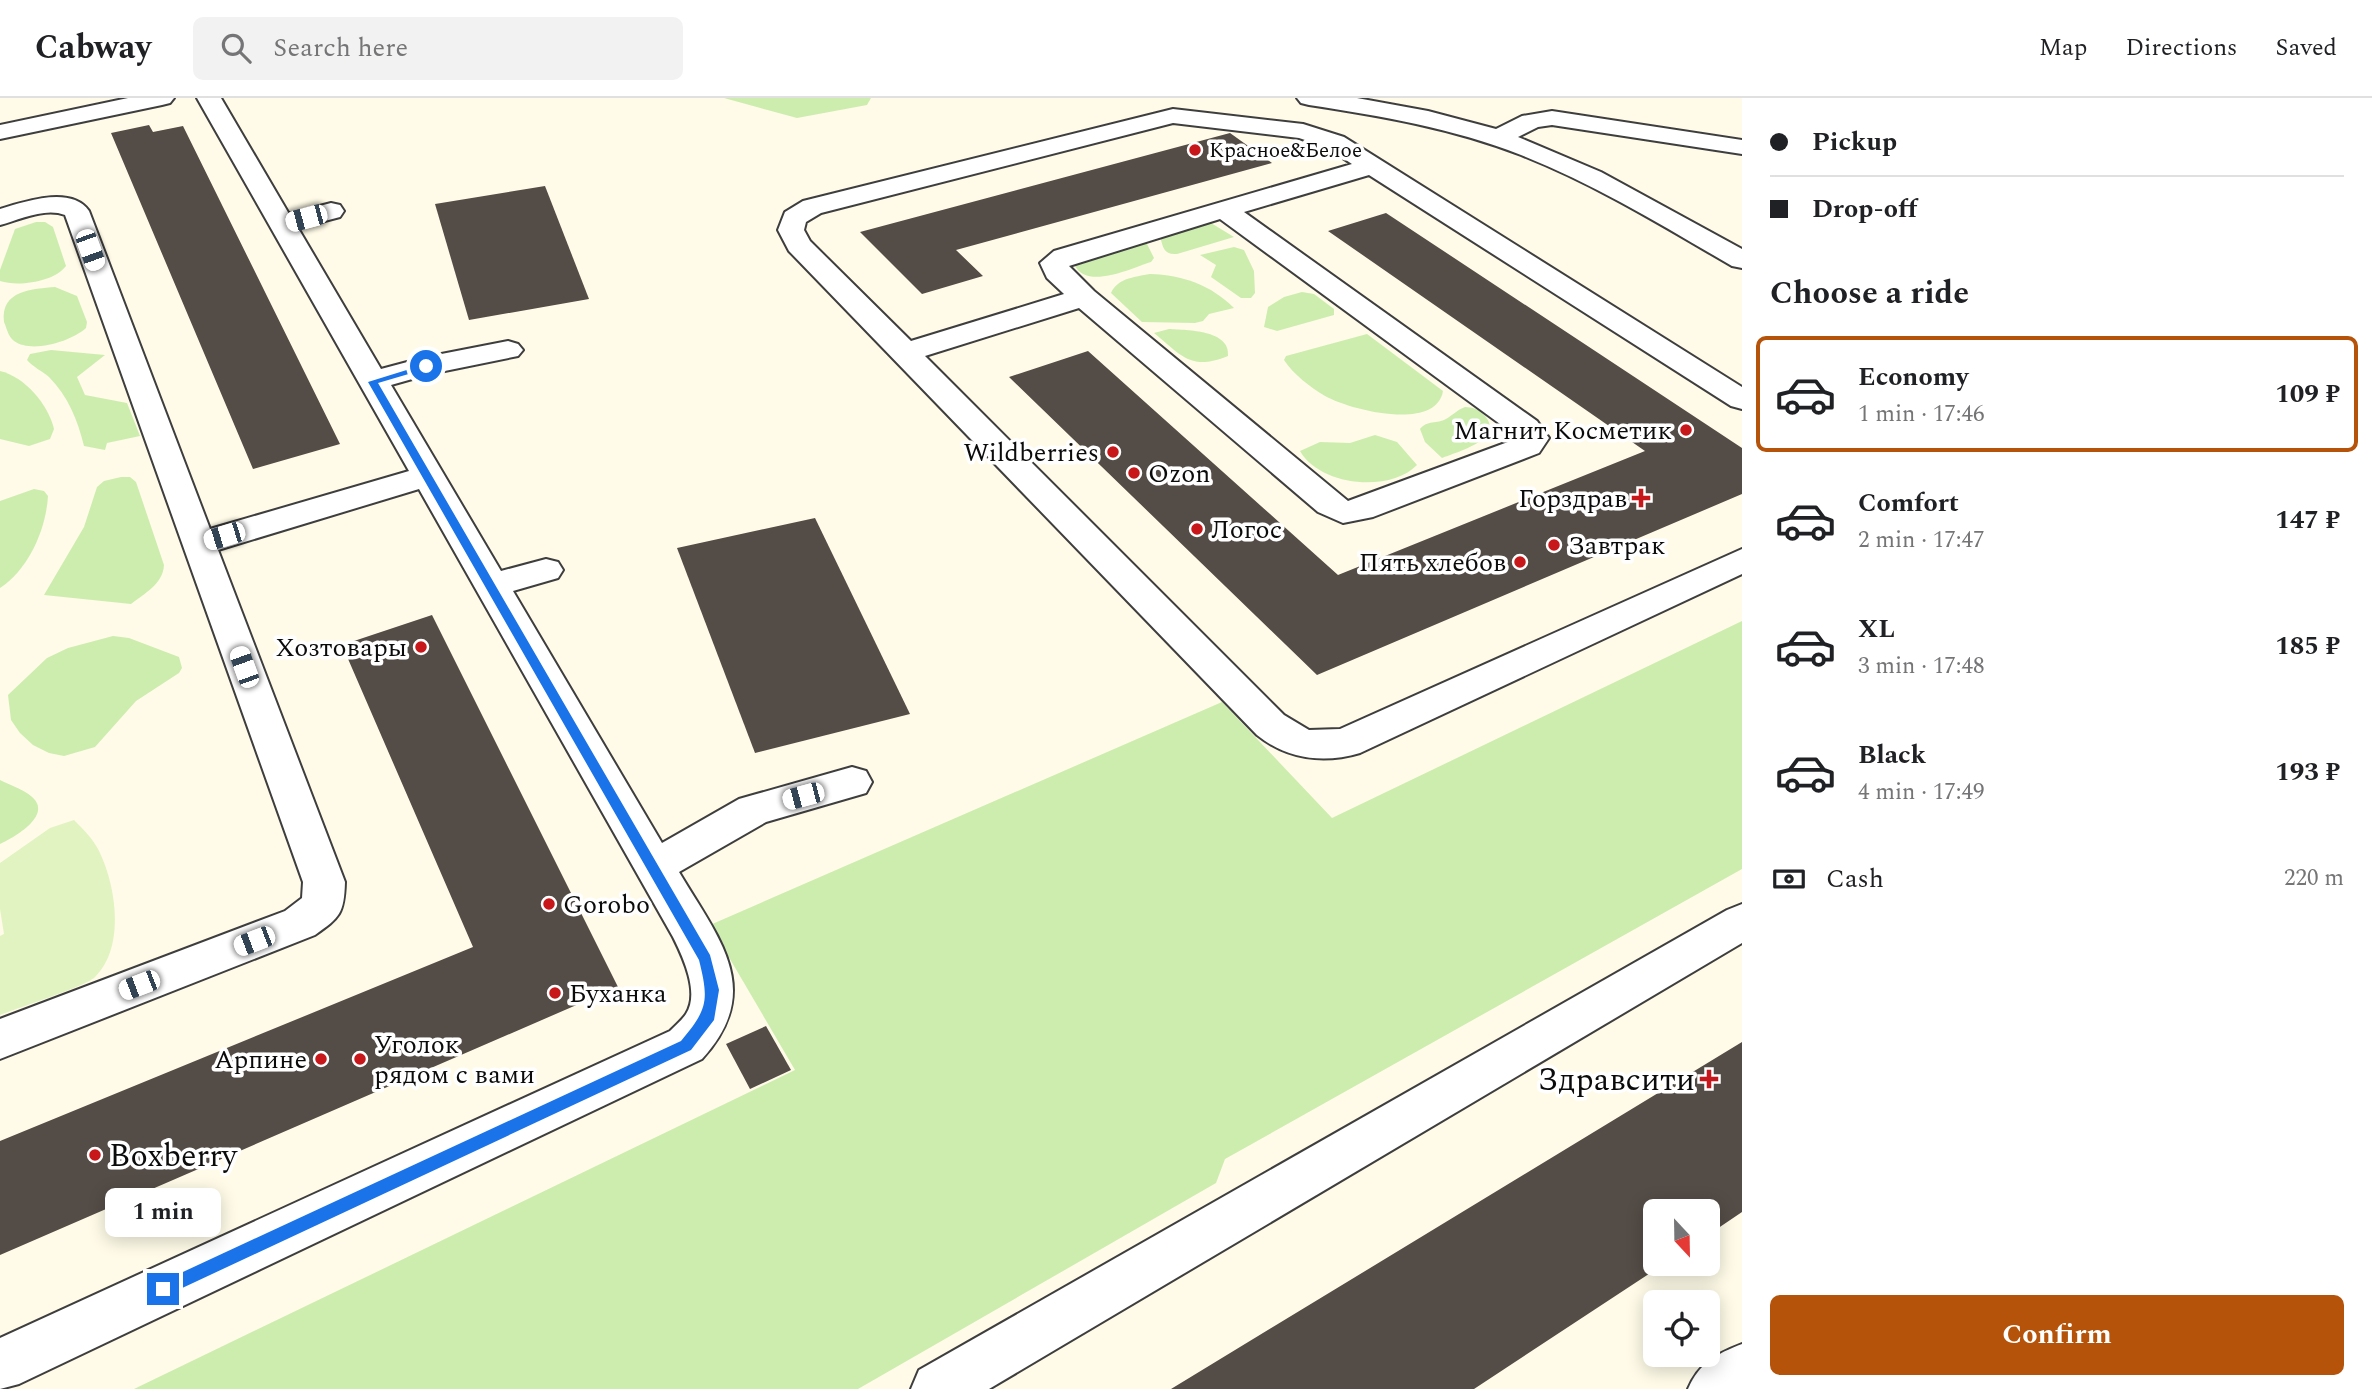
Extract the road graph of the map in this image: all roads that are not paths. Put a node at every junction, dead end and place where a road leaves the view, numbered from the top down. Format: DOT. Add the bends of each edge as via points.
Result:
graph roads {
  1 [pos="162,98"];
  2 [pos="209,98"];
  3 [pos="1309,98"];
  4 [pos="1176,107"];
  5 [pos="0,132"];
  6 [pos="1499,138"];
  7 [pos="1742,147"];
  8 [pos="1371,166"];
  9 [pos="1224,210"];
  10 [pos="331,211"];
  11 [pos="0,217"];
  12 [pos="282,224"];
  13 [pos="1742,260"];
  14 [pos="1084,297"];
  15 [pos="508,351"];
  16 [pos="906,352"];
  17 [pos="373,382"];
  18 [pos="1742,400"];
  19 [pos="427,476"];
  20 [pos="199,544"];
  21 [pos="1742,560"];
  22 [pos="546,570"];
  23 [pos="491,585"];
  24 [pos="852,782"];
  25 [pos="653,867"];
  26 [pos="1742,922"];
  27 [pos="0,1039"];
  28 [pos="0,1365"];
  29 [pos="1742,1370"];
  30 [pos="938,1389"];
  31 [pos="1715,1389"];
  1 -- 5 [label="street"];
  2 -- 12 [label="street"];
  3 -- 6 [label="street" via="1427,119"];
  4 -- 8 [label="street" via="1321,135"];
  4 -- 16 [label="street" via="812,208 794,218 791,230 799,245"];
  6 -- 7 [label="street" via="1520,124 1552,118"];
  6 -- 13 [label="street" via="1593,178"];
  8 -- 9 [label="street"];
  8 -- 18 [label="street"];
  9 -- 14 [label="street" via="1054,263 1057,272"];
  9 -- 14 [label="street" via="1526,428 1534,438 1528,446 1361,510 1343,512"];
  10 -- 12 [label="street"];
  11 -- 20 [label="street" via="48,205 66,204 76,211"];
  12 -- 17 [label="street"];
  14 -- 16 [label="street"];
  15 -- 17 [label="street" via="426,366"];
  16 -- 21 [label="street" via="1279,732 1298,744 1346,743"];
  17 -- 19 [label="street"];
  19 -- 20 [label="street"];
  19 -- 23 [label="street"];
  20 -- 27 [label="street" via="324,882 323,906 300,923"];
  22 -- 23 [label="street"];
  23 -- 25 [label="street"];
  24 -- 25 [label="street" via="753,810"];
  25 -- 28 [label="street" via="706,959 713,990 707,1020 686,1045"];
  26 -- 30 [label="street"];
  29 -- 31 [label="street"];
}
